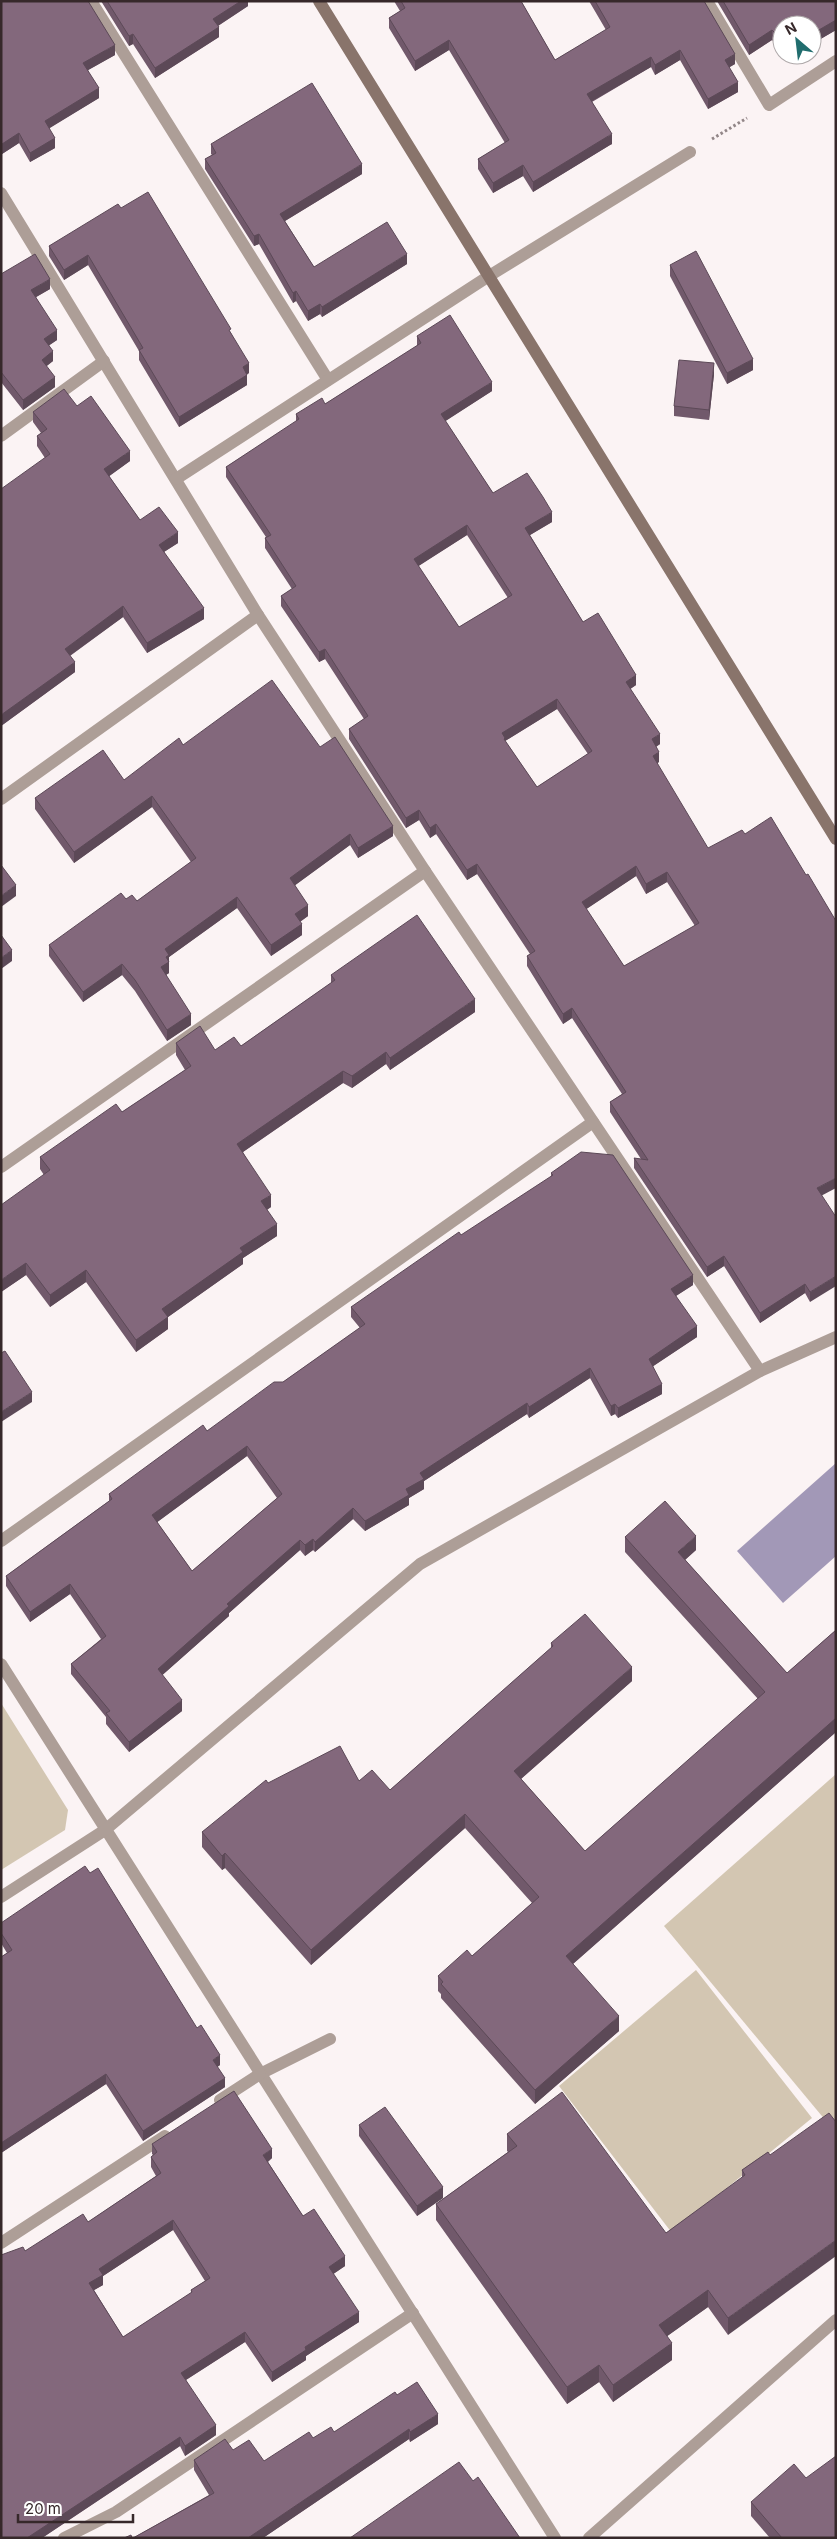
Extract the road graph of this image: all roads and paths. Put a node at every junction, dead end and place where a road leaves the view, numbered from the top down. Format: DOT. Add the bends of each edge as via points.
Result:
graph roads {
  1 [pos="92,1"];
  2 [pos="319,1"];
  3 [pos="707,1"];
  4 [pos="836,61"];
  5 [pos="769,105"];
  6 [pos="690,152"];
  7 [pos="1,193"];
  8 [pos="489,276"];
  9 [pos="104,361"];
  10 [pos="328,380"];
  11 [pos="1,436"];
  12 [pos="176,479"];
  13 [pos="258,616"];
  14 [pos="1,800"];
  15 [pos="836,839"];
  16 [pos="425,871"];
  17 [pos="593,1122"];
  18 [pos="1,1167"];
  19 [pos="836,1337"];
  20 [pos="760,1371"];
  21 [pos="1,1541"];
  22 [pos="1,1664"];
  23 [pos="105,1830"];
  24 [pos="1,1897"];
  25 [pos="330,2039"];
  26 [pos="260,2074"];
  27 [pos="210,2107"];
  28 [pos="176,2129"];
  29 [pos="1,2243"];
  30 [pos="413,2313"];
  31 [pos="836,2320"];
  32 [pos="596,2535"];
  33 [pos="64,2538"];
  34 [pos="555,2538"];
  1 -- 10 [label="street"];
  2 -- 8 [label="street"];
  3 -- 5 [label="street"];
  4 -- 5 [label="street"];
  5 -- 6 [label="path"];
  6 -- 8 [label="street"];
  7 -- 9 [label="street"];
  8 -- 10 [label="street"];
  8 -- 15 [label="street"];
  9 -- 11 [label="street"];
  9 -- 12 [label="street"];
  10 -- 12 [label="street"];
  12 -- 13 [label="street"];
  13 -- 14 [label="street"];
  13 -- 16 [label="street"];
  16 -- 17 [label="street"];
  16 -- 18 [label="street"];
  17 -- 20 [label="street"];
  17 -- 21 [label="street"];
  19 -- 20 [label="street"];
  20 -- 23 [label="street" via="420,1564"];
  22 -- 23 [label="street"];
  23 -- 24 [label="street"];
  23 -- 26 [label="street"];
  25 -- 26 [label="street"];
  26 -- 27 [label="street"];
  26 -- 30 [label="street"];
  28 -- 29 [label="street"];
  30 -- 33 [label="street" via="116,2512"];
  30 -- 34 [label="street"];
  31 -- 32 [label="street"];
}
